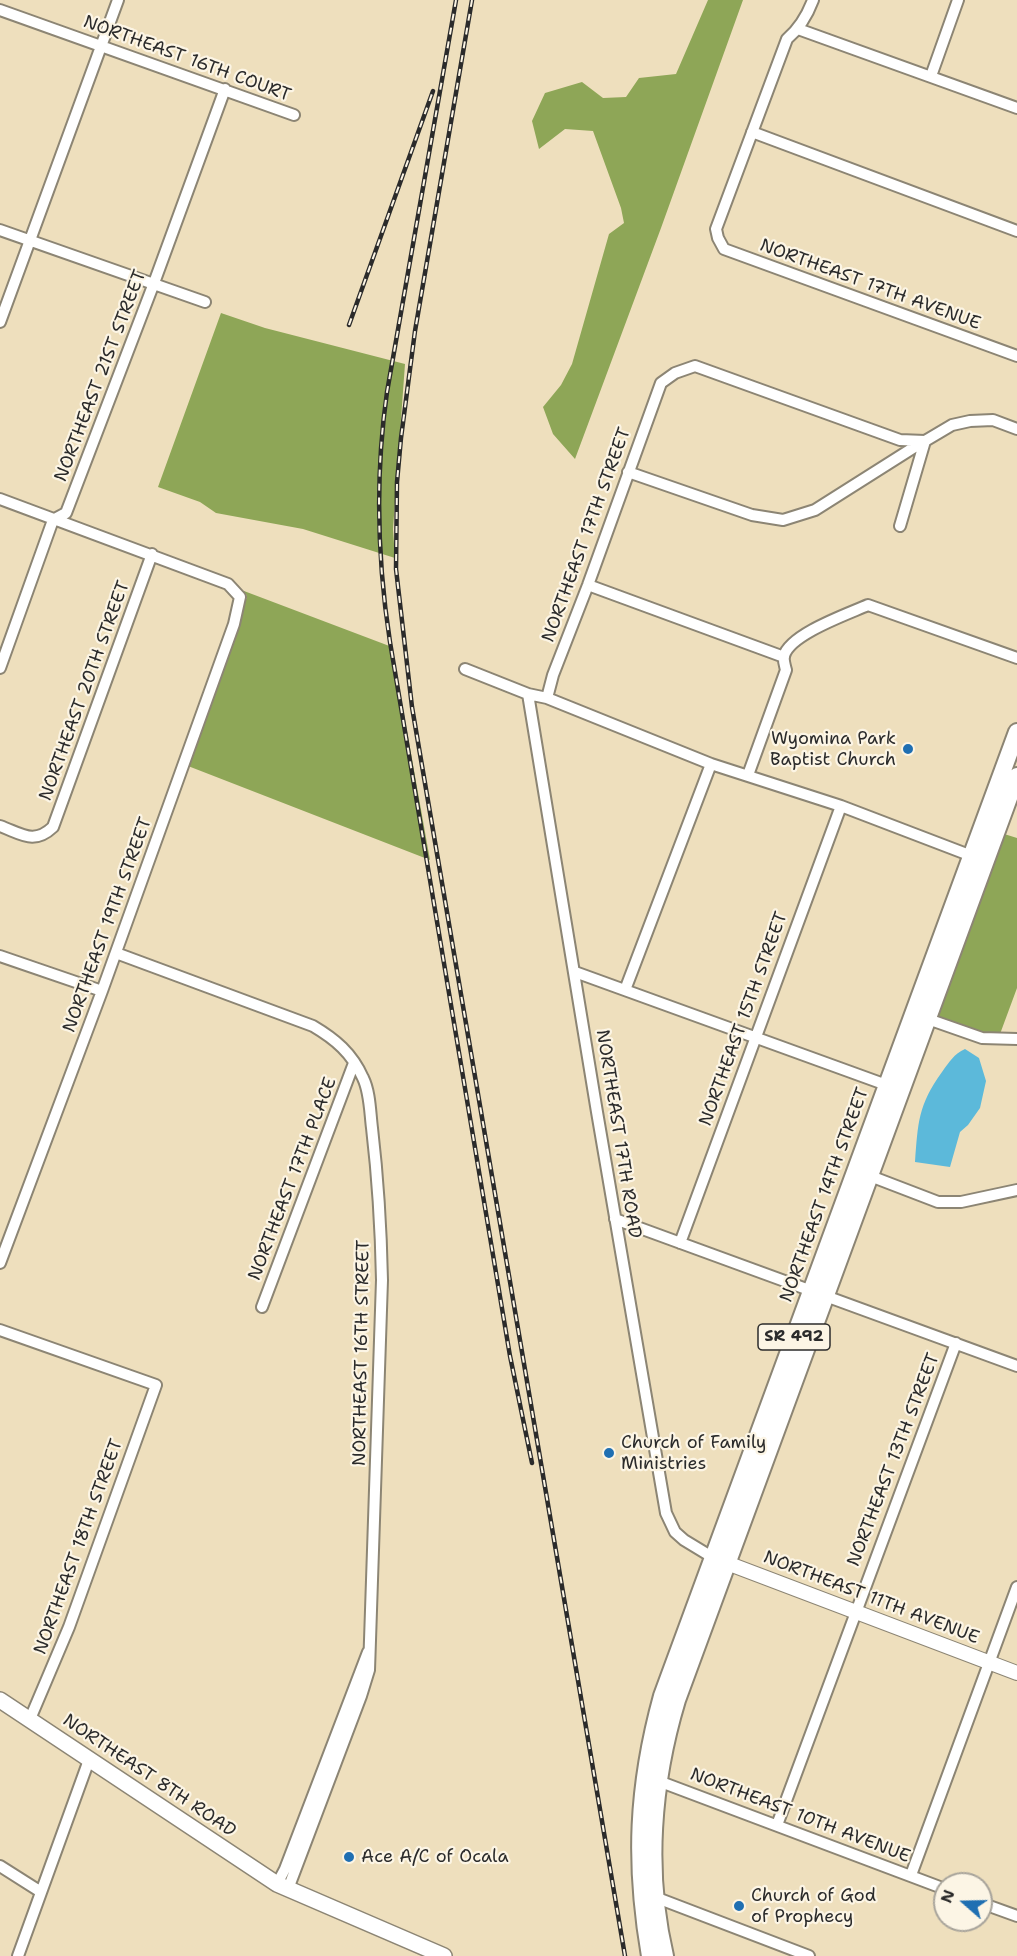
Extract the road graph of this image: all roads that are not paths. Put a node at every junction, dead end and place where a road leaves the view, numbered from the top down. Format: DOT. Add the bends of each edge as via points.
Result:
graph roads {
  1 [pos="118,0"];
  2 [pos="813,0"];
  3 [pos="958,0"];
  4 [pos="0,10"];
  5 [pos="798,29"];
  6 [pos="102,46"];
  7 [pos="931,76"];
  8 [pos="225,89"];
  9 [pos="1017,108"];
  10 [pos="294,115"];
  11 [pos="752,132"];
  12 [pos="0,230"];
  13 [pos="1017,231"];
  14 [pos="30,241"];
  15 [pos="154,283"];
  16 [pos="204,302"];
  17 [pos="0,322"];
  18 [pos="1017,356"];
  19 [pos="1017,429"];
  20 [pos="925,441"];
  21 [pos="628,472"];
  22 [pos="0,499"];
  23 [pos="53,519"];
  24 [pos="900,526"];
  25 [pos="152,554"];
  26 [pos="588,585"];
  27 [pos="784,657"];
  28 [pos="1017,658"];
  29 [pos="0,668"];
  30 [pos="465,669"];
  31 [pos="528,694"];
  32 [pos="547,698"];
  33 [pos="1017,732"];
  34 [pos="711,764"];
  35 [pos="748,776"];
  36 [pos="1017,776"];
  37 [pos="841,806"];
  38 [pos="0,826"];
  39 [pos="978,858"];
  40 [pos="116,953"];
  41 [pos="0,956"];
  42 [pos="575,972"];
  43 [pos="625,990"];
  44 [pos="102,991"];
  45 [pos="920,1016"];
  46 [pos="754,1038"];
  47 [pos="1017,1039"];
  48 [pos="354,1062"];
  49 [pos="894,1087"];
  50 [pos="862,1173"];
  51 [pos="1017,1191"];
  52 [pos="615,1218"];
  53 [pos="680,1243"];
  54 [pos="0,1263"];
  55 [pos="818,1292"];
  56 [pos="262,1306"];
  57 [pos="0,1330"];
  58 [pos="956,1343"];
  59 [pos="1017,1366"];
  60 [pos="719,1560"];
  61 [pos="1017,1587"];
  62 [pos="855,1612"];
  63 [pos="989,1662"];
  64 [pos="1017,1673"];
  65 [pos="0,1700"];
  66 [pos="30,1719"];
  67 [pos="89,1760"];
  68 [pos="651,1778"];
  69 [pos="777,1825"];
  70 [pos="0,1866"];
  71 [pos="911,1875"];
  72 [pos="933,1884"];
  73 [pos="282,1886"];
  74 [pos="41,1892"];
  75 [pos="648,1895"];
  76 [pos="993,1908"];
  77 [pos="1017,1917"];
  78 [pos="18,1956"];
  79 [pos="444,1956"];
  80 [pos="650,1956"];
  81 [pos="665,1956"];
  82 [pos="809,1956"];
  1 -- 6 [label="street"];
  2 -- 5 [label="street"];
  3 -- 7 [label="street"];
  4 -- 6 [label="street, NORTHEAST 16TH COURT"];
  5 -- 7 [label="street"];
  5 -- 11 [label="street" via="787,39"];
  6 -- 8 [label="street, NORTHEAST 16TH COURT"];
  6 -- 14 [label="street"];
  7 -- 9 [label="street"];
  8 -- 10 [label="street, NORTHEAST 16TH COURT"];
  8 -- 15 [label="street, NORTHEAST 21ST STREET"];
  11 -- 13 [label="street"];
  11 -- 18 [label="street, NORTHEAST 17TH AVENUE" via="717,229 724,249"];
  12 -- 14 [label="street"];
  14 -- 15 [label="street"];
  14 -- 17 [label="street"];
  15 -- 16 [label="street"];
  15 -- 23 [label="street, NORTHEAST 21ST STREET" via="66,513"];
  19 -- 20 [label="street" via="993,420 970,421 952,425"];
  20 -- 21 [label="street" via="815,510 783,520 752,515"];
  20 -- 21 [label="street, NORTHEAST 17TH STREET" via="900,440 695,366 661,383"];
  20 -- 24 [label="street"];
  21 -- 26 [label="street, NORTHEAST 17TH STREET"];
  22 -- 23 [label="street"];
  23 -- 25 [label="street"];
  23 -- 29 [label="street, NORTHEAST 21ST STREET"];
  25 -- 38 [label="street, NORTHEAST 20TH STREET" via="53,827 44,836 34,838"];
  25 -- 40 [label="street, NORTHEAST 19TH STREET" via="228,584 240,597 234,624"];
  26 -- 27 [label="street"];
  26 -- 32 [label="street, NORTHEAST 17TH STREET"];
  27 -- 28 [label="street" via="792,644 825,623 868,605"];
  27 -- 35 [label="street" via="786,670"];
  30 -- 31 [label="street"];
  31 -- 32 [label="street"];
  31 -- 42 [label="street, NORTHEAST 17TH ROAD"];
  32 -- 34 [label="street"];
  33 -- 39 [label="main road, NORTHEAST 14TH STREET / SR 492"];
  34 -- 35 [label="street"];
  34 -- 43 [label="street"];
  35 -- 37 [label="street"];
  36 -- 39 [label="main road, NORTHEAST 14TH STREET / SR 492"];
  37 -- 39 [label="street"];
  37 -- 46 [label="street, NORTHEAST 15TH STREET"];
  39 -- 45 [label="main road, NORTHEAST 14TH STREET / SR 492"];
  40 -- 44 [label="street, NORTHEAST 19TH STREET"];
  40 -- 48 [label="street, NORTHEAST 16TH STREET" via="312,1026 338,1041"];
  41 -- 44 [label="street"];
  42 -- 43 [label="street"];
  42 -- 52 [label="street, NORTHEAST 17TH ROAD"];
  43 -- 46 [label="street"];
  44 -- 54 [label="street, NORTHEAST 19TH STREET"];
  45 -- 47 [label="street" via="982,1038"];
  45 -- 49 [label="main road, NORTHEAST 14TH STREET / SR 492"];
  46 -- 49 [label="street"];
  46 -- 53 [label="street, NORTHEAST 15TH STREET"];
  48 -- 56 [label="street, NORTHEAST 17TH PLACE"];
  48 -- 73 [label="street, NORTHEAST 16TH STREET" via="364,1079 369,1100 381,1221 369,1648 340,1737 304,1833 285,1869"];
  49 -- 50 [label="main road, NORTHEAST 14TH STREET / SR 492"];
  50 -- 51 [label="street" via="938,1202 961,1202"];
  50 -- 55 [label="main road, NORTHEAST 14TH STREET / SR 492"];
  52 -- 53 [label="street"];
  52 -- 60 [label="street, NORTHEAST 17TH ROAD" via="666,1513 675,1532 684,1540"];
  53 -- 55 [label="street"];
  55 -- 58 [label="street"];
  55 -- 60 [label="main road, NORTHEAST 14TH STREET / SR 492"];
  57 -- 66 [label="street, NORTHEAST 18TH STREET" via="156,1385 69,1626"];
  58 -- 59 [label="street"];
  58 -- 62 [label="street, NORTHEAST 13TH STREET"];
  60 -- 62 [label="street, NORTHEAST 11TH AVENUE"];
  60 -- 68 [label="main road, NORTHEAST 14TH STREET / SR 492" via="662,1696"];
  61 -- 63 [label="street"];
  62 -- 63 [label="street, NORTHEAST 11TH AVENUE"];
  62 -- 69 [label="street, NORTHEAST 13TH STREET"];
  63 -- 64 [label="street, NORTHEAST 11TH AVENUE"];
  63 -- 71 [label="street"];
  65 -- 66 [label="main road, NORTHEAST 8TH ROAD"];
  66 -- 67 [label="main road, NORTHEAST 8TH ROAD"];
  67 -- 73 [label="main road, NORTHEAST 8TH ROAD"];
  67 -- 74 [label="street"];
  68 -- 69 [label="street, NORTHEAST 10TH AVENUE"];
  68 -- 75 [label="main road, NORTHEAST 14TH STREET / SR 492" via="639,1836"];
  69 -- 71 [label="street, NORTHEAST 10TH AVENUE"];
  70 -- 74 [label="street"];
  71 -- 72 [label="street, NORTHEAST 10TH AVENUE"];
  73 -- 79 [label="main road, NORTHEAST 8TH ROAD"];
  74 -- 78 [label="street"];
  75 -- 80 [label="main road, NORTHEAST 14TH STREET / SR 492"];
  75 -- 81 [label="main road, NORTHEAST 14TH STREET / SR 492"];
  75 -- 82 [label="street"];
  76 -- 77 [label="street"];
}
